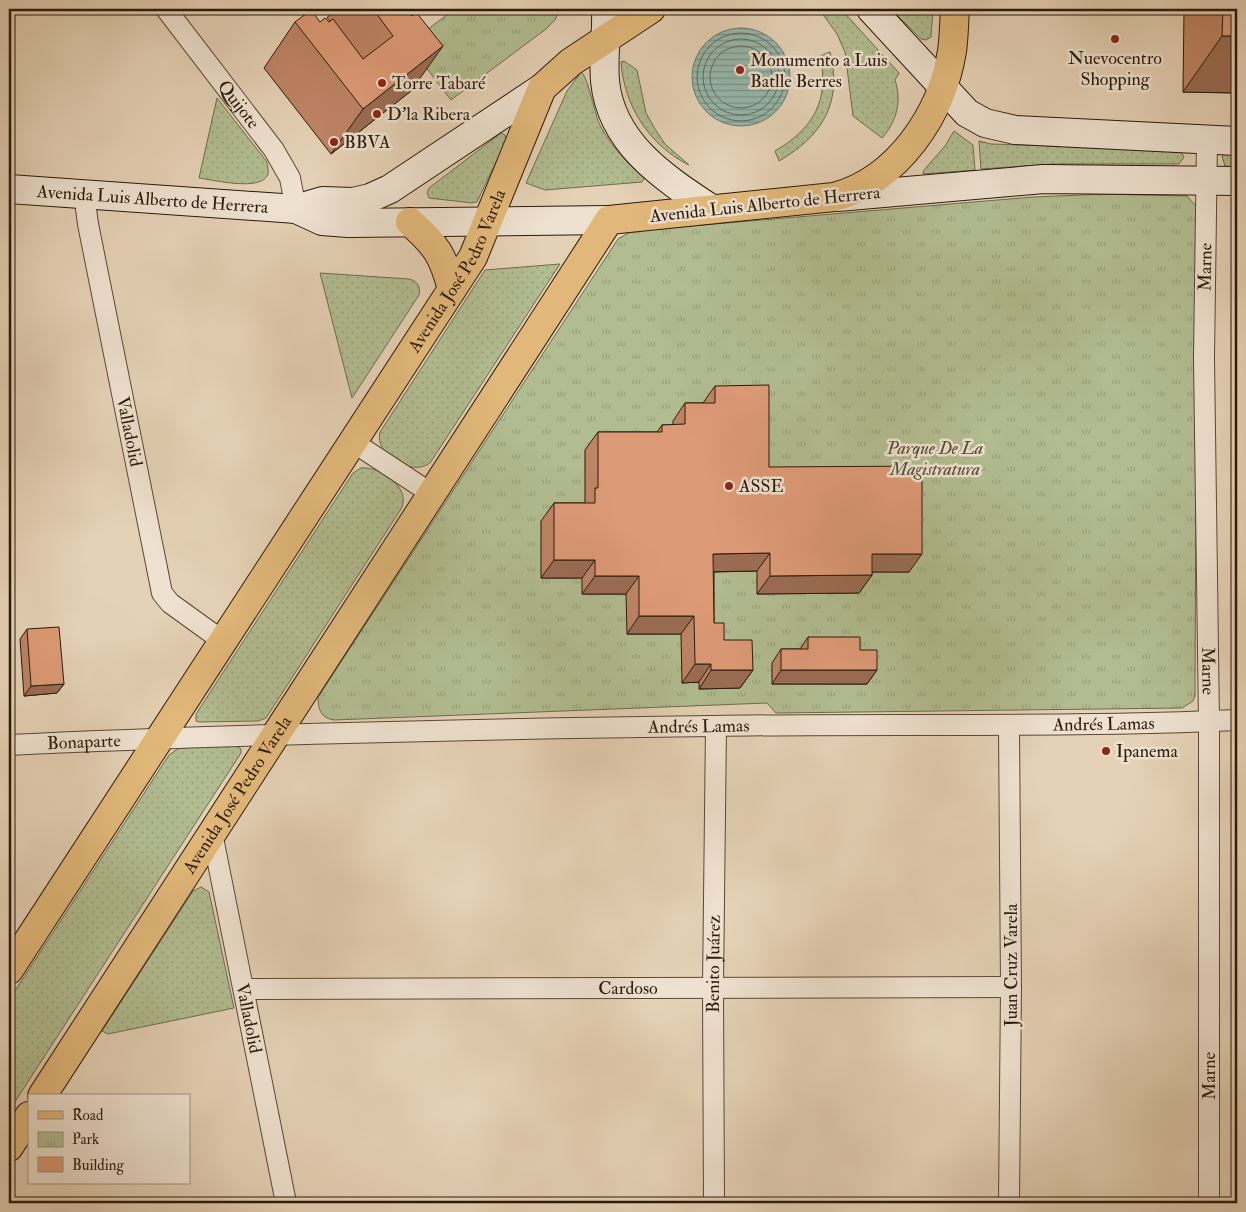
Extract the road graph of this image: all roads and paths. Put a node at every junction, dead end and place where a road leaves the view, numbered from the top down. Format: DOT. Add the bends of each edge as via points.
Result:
graph roads {
  1 [pos="166,9"];
  2 [pos="606,9"];
  3 [pos="651,9"];
  4 [pos="871,9"];
  5 [pos="955,9"];
  6 [pos="607,37"];
  7 [pos="941,86"];
  8 [pos="542,88"];
  9 [pos="1207,140"];
  10 [pos="1237,141"];
  11 [pos="1206,180"];
  12 [pos="1237,181"];
  13 [pos="9,189"];
  14 [pos="84,194"];
  15 [pos="834,197"];
  16 [pos="710,208"];
  17 [pos="296,209"];
  18 [pos="609,220"];
  19 [pos="489,221"];
  20 [pos="410,222"];
  21 [pos="452,288"];
  22 [pos="353,442"];
  23 [pos="432,494"];
  24 [pos="224,642"];
  25 [pos="1237,720"];
  26 [pos="1209,722"];
  27 [pos="716,726"];
  28 [pos="1010,726"];
  29 [pos="276,734"];
  30 [pos="159,738"];
  31 [pos="9,745"];
  32 [pos="212,833"];
  33 [pos="9,970"];
  34 [pos="713,987"];
  35 [pos="1011,987"];
  36 [pos="244,989"];
  37 [pos="43,1094"];
  38 [pos="28,1118"];
  39 [pos="9,1147"];
  40 [pos="286,1203"];
  41 [pos="714,1203"];
  42 [pos="1009,1203"];
  43 [pos="1209,1203"];
  1 -- 17 [label="street, Quijote" via="277,156 290,178"];
  2 -- 6 [label="main road"];
  3 -- 6 [label="main road, Avenida Luis Alberto de Herrera"];
  4 -- 7 [label="main road"];
  5 -- 7 [label="main road" via="952,52"];
  6 -- 8 [label="main road, Avenida Luis Alberto de Herrera"];
  6 -- 16 [label="main road" via="605,81 619,127 649,164"];
  7 -- 9 [label="main road" via="967,113 1002,128"];
  7 -- 15 [label="main road" via="929,120 903,153 866,186"];
  8 -- 17 [label="main road, Avenida Luis Alberto de Herrera" via="390,189 353,202 323,202"];
  8 -- 19 [label="main road, Avenida José Pedro Varela"];
  9 -- 10 [label="main road"];
  9 -- 11 [label="street, Marne"];
  11 -- 12 [label="main road, Avenida Luis Alberto de Herrera"];
  11 -- 15 [label="main road, Avenida Luis Alberto de Herrera" via="1043,179"];
  11 -- 26 [label="street, Marne" via="1204,358"];
  13 -- 14 [label="main road, Avenida Luis Alberto de Herrera"];
  14 -- 17 [label="main road, Avenida Luis Alberto de Herrera"];
  14 -- 24 [label="street, Valladolid" via="162,592 170,603"];
  15 -- 16 [label="main road, Avenida Luis Alberto de Herrera"];
  16 -- 18 [label="main road, Avenida Luis Alberto de Herrera"];
  17 -- 20 [label="main road, Avenida Luis Alberto de Herrera" via="322,221"];
  18 -- 19 [label="main road, Avenida Luis Alberto de Herrera"];
  18 -- 23 [label="main road, Avenida José Pedro Varela"];
  19 -- 20 [label="main road, Avenida Luis Alberto de Herrera"];
  19 -- 21 [label="main road, Avenida José Pedro Varela" via="473,257"];
  20 -- 21 [label="main road" via="444,260"];
  21 -- 22 [label="main road, Avenida José Pedro Varela"];
  22 -- 23 [label="street"];
  22 -- 24 [label="main road, Avenida José Pedro Varela"];
  23 -- 29 [label="main road, Avenida José Pedro Varela"];
  24 -- 30 [label="main road, Avenida José Pedro Varela"];
  25 -- 26 [label="street, Andrés Lamas"];
  26 -- 28 [label="street, Andrés Lamas"];
  26 -- 43 [label="street, Marne"];
  27 -- 28 [label="street, Andrés Lamas"];
  27 -- 29 [label="street, Andrés Lamas"];
  27 -- 34 [label="street, Benito Juárez"];
  28 -- 35 [label="street, Juan Cruz Varela"];
  29 -- 30 [label="street, Andrés Lamas"];
  29 -- 32 [label="main road, Avenida José Pedro Varela"];
  30 -- 31 [label="street, Bonaparte"];
  30 -- 33 [label="main road, Avenida José Pedro Varela"];
  32 -- 36 [label="street, Valladolid"];
  32 -- 37 [label="main road, Avenida José Pedro Varela"];
  34 -- 35 [label="street, Cardoso"];
  34 -- 36 [label="street, Cardoso"];
  34 -- 41 [label="street, Benito Juárez"];
  35 -- 42 [label="street, Juan Cruz Varela"];
  36 -- 40 [label="street, Valladolid"];
  38 -- 39 [label="main road"];
}
